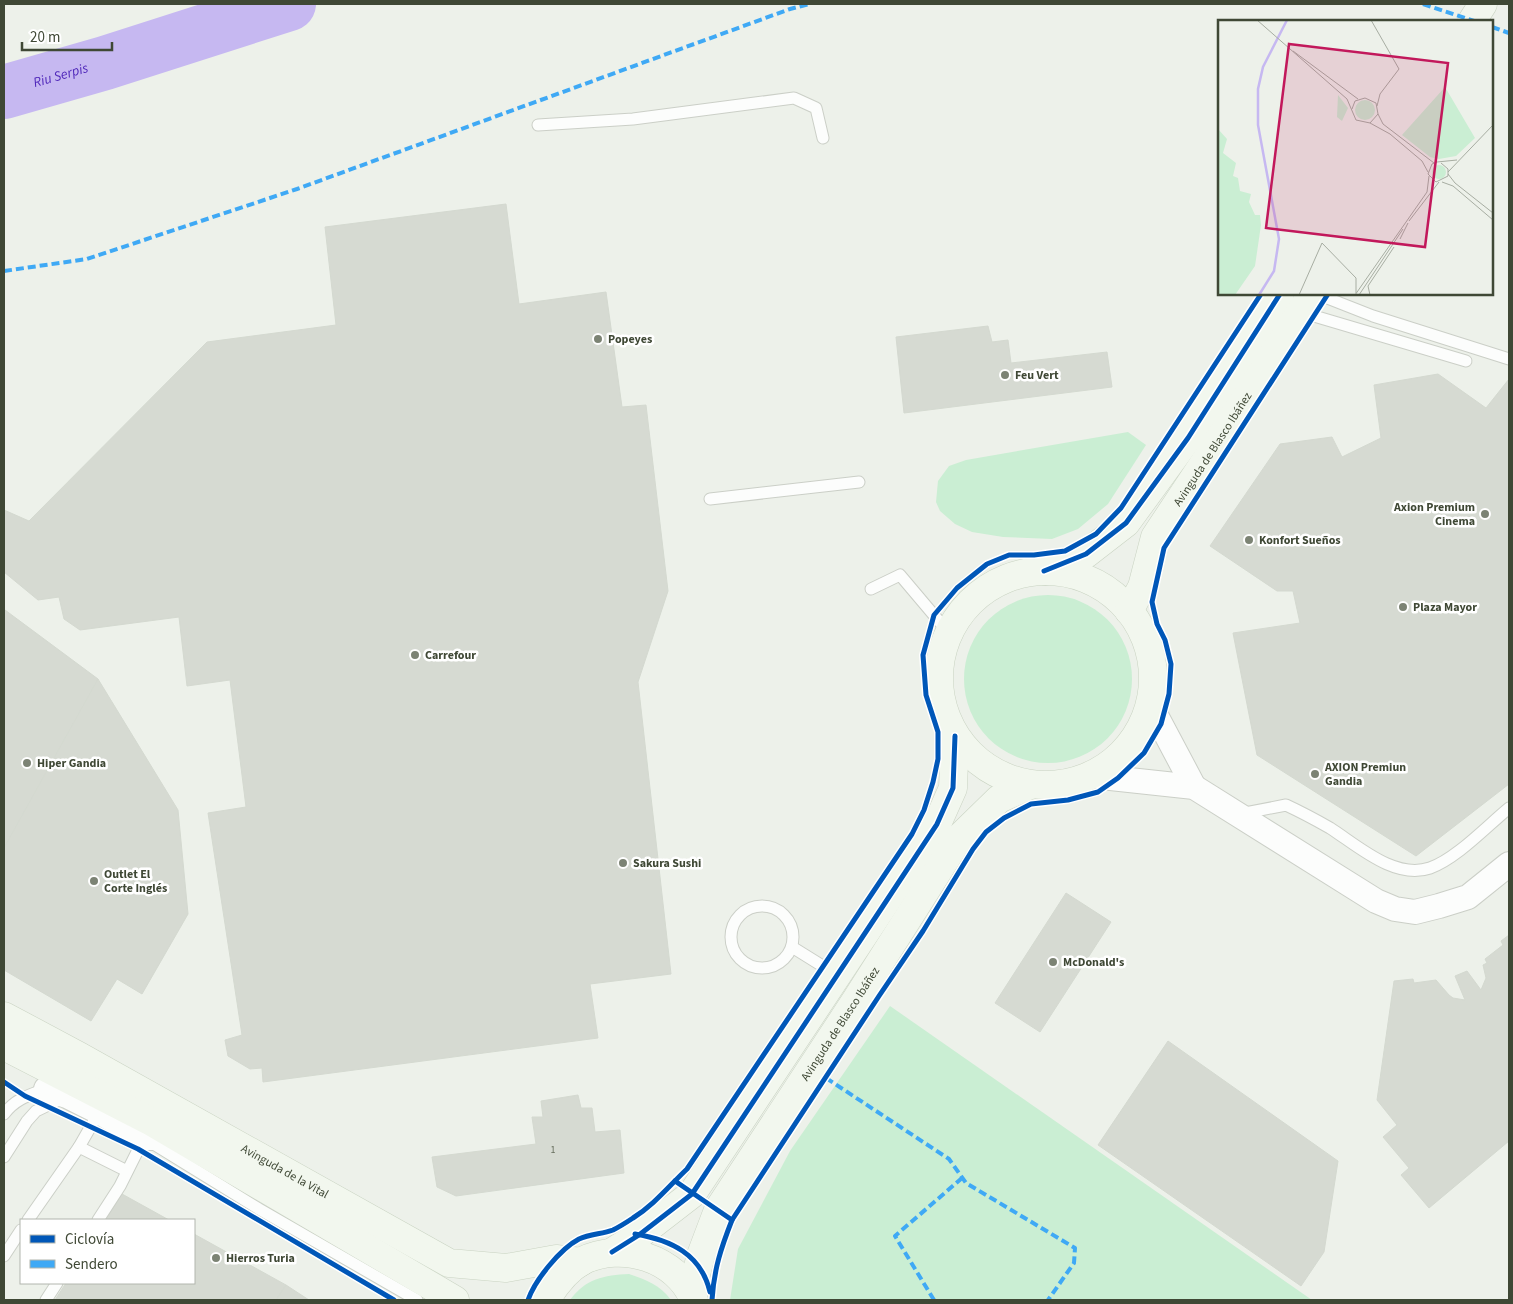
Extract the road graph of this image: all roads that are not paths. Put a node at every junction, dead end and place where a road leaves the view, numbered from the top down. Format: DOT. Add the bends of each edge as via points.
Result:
graph roads {
  1 [pos="1483,4"];
  2 [pos="1473,20"];
  3 [pos="538,125"];
  4 [pos="823,138"];
  5 [pos="1303,297"];
  6 [pos="1509,358"];
  7 [pos="1466,361"];
  8 [pos="859,482"];
  9 [pos="710,499"];
  10 [pos="1044,571"];
  11 [pos="872,589"];
  12 [pos="1129,611"];
  13 [pos="948,633"];
  14 [pos="1150,704"];
  15 [pos="955,736"];
  16 [pos="1092,776"];
  17 [pos="1030,785"];
  18 [pos="1194,787"];
  19 [pos="1509,808"];
  20 [pos="1238,815"];
  21 [pos="1509,864"];
  22 [pos="792,947"];
  23 [pos="837,975"];
  24 [pos="4,1016"];
  25 [pos="4,1046"];
  26 [pos="64,1090"];
  27 [pos="99,1112"];
  28 [pos="4,1114"];
  29 [pos="144,1138"];
  30 [pos="177,1138"];
  31 [pos="80,1147"];
  32 [pos="4,1157"];
  33 [pos="127,1171"];
  34 [pos="29,1219"];
  35 [pos="99,1219"];
  36 [pos="20,1232"];
  37 [pos="612,1252"];
  38 [pos="4,1256"];
  39 [pos="581,1262"];
  40 [pos="56,1284"];
  41 [pos="693,1297"];
  42 [pos="46,1300"];
  43 [pos="415,1300"];
  44 [pos="455,1300"];
  45 [pos="546,1300"];
  1 -- 2 [label="main road"];
  3 -- 4 [label="lane" via="633,119 794,98 816,108"];
  5 -- 6 [label="lane"];
  5 -- 7 [label="lane" via="1314,316"];
  5 -- 10 [label="main road" via="1188,438 1126,523 1086,554"];
  5 -- 12 [label="main road, Avinguda de Blasco Ibáñez" via="1206,460 1155,537 1142,587"];
  8 -- 9 [label="lane"];
  10 -- 12 [label="main road" via="1068,573 1091,581 1112,594"];
  10 -- 13 [label="main road" via="1014,576 994,584 970,603"];
  11 -- 13 [label="lane" via="900,575"];
  12 -- 14 [label="main road" via="1145,639 1153,671"];
  13 -- 15 [label="main road" via="939,667 941,703"];
  14 -- 16 [label="main road" via="1138,733 1118,758"];
  14 -- 18 [label="street"];
  15 -- 17 [label="main road" via="975,759 1001,776"];
  15 -- 23 [label="main road" via="953,788 937,824"];
  16 -- 17 [label="main road" via="1062,785"];
  16 -- 18 [label="street"];
  17 -- 41 [label="main road, Avinguda de Blasco Ibáñez" via="999,799 959,838 718,1210 701,1255"];
  18 -- 20 [label="street"];
  19 -- 20 [label="lane" via="1448,859 1413,872 1388,865 1286,805"];
  20 -- 21 [label="street" via="1376,901 1395,909 1415,912 1468,897"];
  22 -- 22 [label="lane" via="789,922 776,909 757,907 748,910 732,930 737,955 757,968 775,966 783,961"];
  22 -- 23 [label="lane"];
  23 -- 37 [label="main road" via="692,1194"];
  24 -- 39 [label="main road, Avinguda de la Vital" via="449,1263 506,1268 556,1259"];
  25 -- 26 [label="main road, Avinguda de la Vital"];
  26 -- 27 [label="street, Avinguda de la Vital"];
  26 -- 28 [label="lane" via="20,1099"];
  26 -- 30 [label="main road, Avinguda de la Vital" via="150,1121"];
  26 -- 32 [label="lane" via="27,1121"];
  27 -- 29 [label="street, Avinguda de la Vital"];
  27 -- 31 [label="lane"];
  29 -- 30 [label="street"];
  29 -- 33 [label="lane"];
  29 -- 43 [label="lane, Avinguda de la Vital"];
  30 -- 44 [label="main road, Avinguda de la Vital"];
  31 -- 33 [label="lane"];
  31 -- 34 [label="lane"];
  33 -- 35 [label="lane"];
  36 -- 38 [label="lane"];
  37 -- 39 [label="main road"];
  37 -- 41 [label="main road" via="636,1254 658,1262 677,1275"];
  39 -- 45 [label="main road" via="560,1278"];
  40 -- 42 [label="lane"];
}
